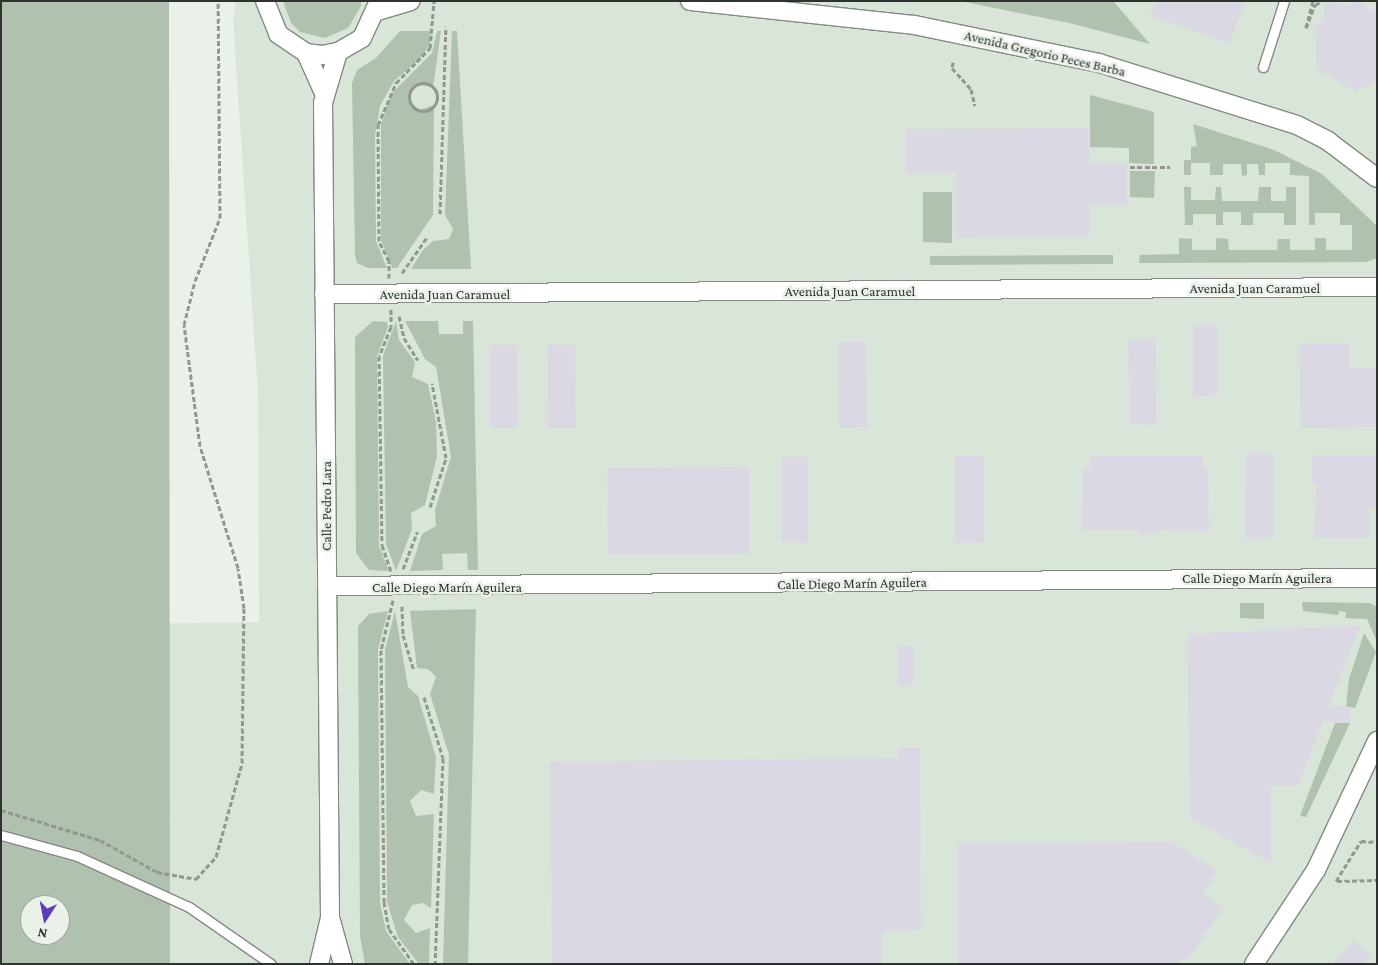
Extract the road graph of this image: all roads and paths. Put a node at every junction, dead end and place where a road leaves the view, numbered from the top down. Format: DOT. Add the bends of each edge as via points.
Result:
graph roads {
  1 [pos="218,1"];
  2 [pos="266,1"];
  3 [pos="411,1"];
  4 [pos="434,1"];
  5 [pos="690,1"];
  6 [pos="1284,1"];
  7 [pos="1312,1"];
  8 [pos="1322,1"];
  9 [pos="378,6"];
  10 [pos="446,26"];
  11 [pos="338,52"];
  12 [pos="306,53"];
  13 [pos="954,62"];
  14 [pos="1263,67"];
  15 [pos="324,93"];
  16 [pos="439,98"];
  17 [pos="974,106"];
  18 [pos="1130,167"];
  19 [pos="1170,167"];
  20 [pos="1377,178"];
  21 [pos="440,214"];
  22 [pos="428,236"];
  23 [pos="402,273"];
  24 [pos="1377,287"];
  25 [pos="324,294"];
  26 [pos="390,296"];
  27 [pos="399,316"];
  28 [pos="418,360"];
  29 [pos="432,382"];
  30 [pos="430,507"];
  31 [pos="417,532"];
  32 [pos="1377,578"];
  33 [pos="397,581"];
  34 [pos="326,586"];
  35 [pos="402,606"];
  36 [pos="414,670"];
  37 [pos="424,697"];
  38 [pos="1377,740"];
  39 [pos="1,810"];
  40 [pos="1,835"];
  41 [pos="1377,842"];
  42 [pos="1377,880"];
  43 [pos="330,918"];
  44 [pos="270,964"];
  45 [pos="320,964"];
  46 [pos="343,964"];
  47 [pos="414,964"];
  48 [pos="435,964"];
  49 [pos="1254,964"];
  1 -- 39 [label="path" via="220,218 194,281 184,325 200,446 238,568 244,608 245,732 242,763 216,857 196,879 157,872 100,840"];
  2 -- 12 [label="street" via="278,34"];
  3 -- 9 [label="street"];
  4 -- 26 [label="path" via="430,48 396,82 378,125 379,241 388,261"];
  5 -- 20 [label="street, Avenida Gregorio Peces Barba" via="904,24 1091,61 1290,122 1328,141"];
  6 -- 14 [label="lane"];
  7 -- 8 [label="path" via="1306,28 1315,5"];
  9 -- 11 [label="street" via="362,38"];
  10 -- 16 [label="path"];
  11 -- 12 [label="street"];
  11 -- 15 [label="street, Calle Pedro Lara"];
  12 -- 15 [label="street, Calle Pedro Lara"];
  13 -- 17 [label="path" via="952,68 971,89"];
  15 -- 25 [label="street, Calle Pedro Lara"];
  16 -- 16 [label="path" via="433,87 421,83 411,88 408,99 422,111 432,107"];
  16 -- 21 [label="path"];
  18 -- 19 [label="path"];
  22 -- 23 [label="path"];
  24 -- 26 [label="street, Avenida Juan Caramuel"];
  25 -- 26 [label="street, Avenida Juan Caramuel"];
  25 -- 34 [label="street, Calle Pedro Lara"];
  26 -- 33 [label="path" via="390,326 379,356 382,545"];
  27 -- 28 [label="path" via="404,338"];
  29 -- 30 [label="path" via="446,458"];
  31 -- 33 [label="path"];
  32 -- 33 [label="street, Calle Diego Marín Aguilera"];
  33 -- 34 [label="street, Calle Diego Marín Aguilera"];
  33 -- 47 [label="path" via="382,650 384,902 389,929"];
  34 -- 43 [label="street, Calle Pedro Lara"];
  35 -- 36 [label="path" via="403,635"];
  37 -- 48 [label="path" via="442,749"];
  38 -- 49 [label="street" via="1316,870"];
  40 -- 44 [label="lane" via="77,856 189,907"];
  41 -- 42 [label="path" via="1361,841 1336,881"];
  43 -- 45 [label="street, Calle Pedro Lara"];
  43 -- 46 [label="street, Calle Pedro Lara"];
}
